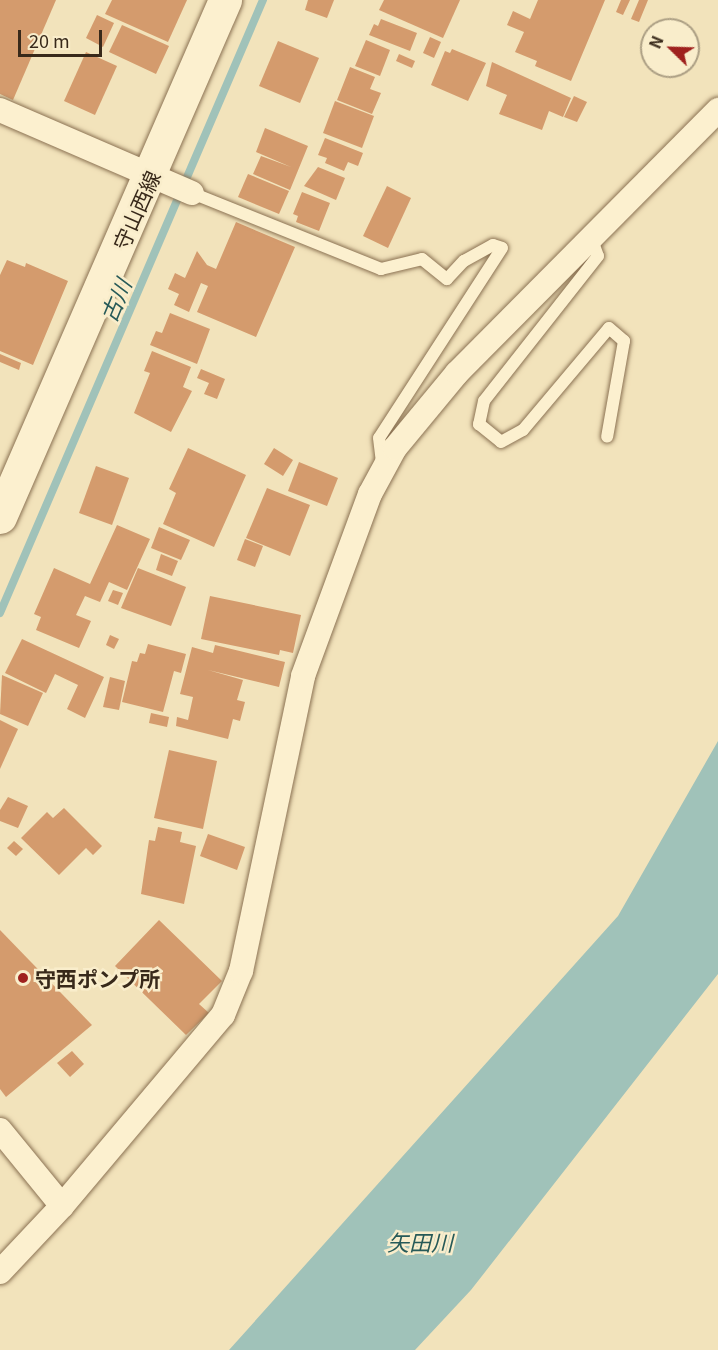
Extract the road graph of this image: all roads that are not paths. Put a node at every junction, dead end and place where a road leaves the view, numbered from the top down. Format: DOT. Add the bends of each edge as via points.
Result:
graph roads {
  1 [pos="225,0"];
  2 [pos="0,110"];
  3 [pos="718,110"];
  4 [pos="160,180"];
  5 [pos="192,193"];
  6 [pos="591,237"];
  7 [pos="606,437"];
  8 [pos="383,471"];
  9 [pos="0,517"];
  10 [pos="0,1130"];
  11 [pos="62,1206"];
  12 [pos="0,1272"];
  1 -- 4 [label="main road, 守山西線"];
  2 -- 4 [label="street"];
  3 -- 6 [label="street"];
  4 -- 5 [label="street"];
  4 -- 9 [label="main road, 守山西線"];
  5 -- 8 [label="lane" via="381,268 422,259 447,279 465,261 493,245 502,248 379,438"];
  6 -- 7 [label="lane" via="598,255 484,401 479,424 501,442 523,430 609,328 624,341"];
  6 -- 8 [label="street" via="457,373 395,448"];
  8 -- 11 [label="street" via="322,615 303,676 241,971 223,1015"];
  10 -- 11 [label="street"];
  11 -- 12 [label="street"];
}
